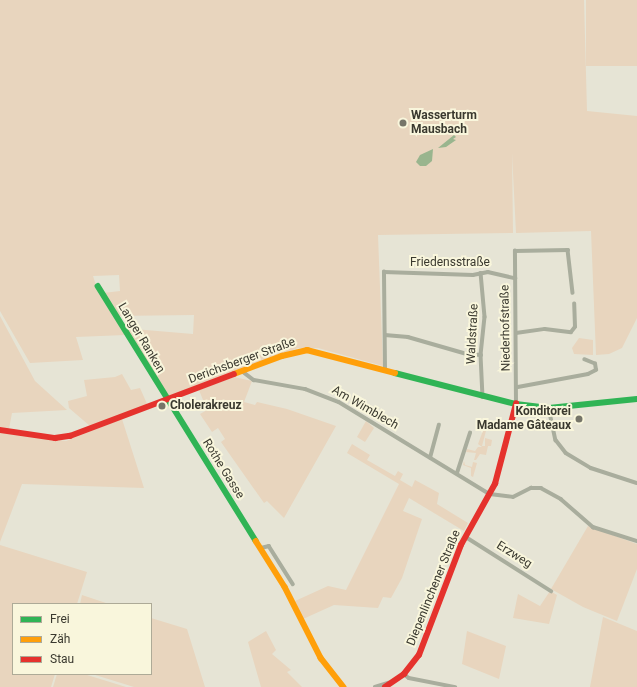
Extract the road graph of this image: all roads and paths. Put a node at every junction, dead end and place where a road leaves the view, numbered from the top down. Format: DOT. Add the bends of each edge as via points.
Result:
graph roads {
  1 [pos="481,273"];
  2 [pos="515,278"];
  3 [pos="98,286"];
  4 [pos="573,294"];
  5 [pos="574,304"];
  6 [pos="516,333"];
  7 [pos="385,335"];
  8 [pos="481,355"];
  9 [pos="585,360"];
  10 [pos="385,370"];
  11 [pos="242,371"];
  12 [pos="518,388"];
  13 [pos="483,397"];
  14 [pos="637,400"];
  15 [pos="167,401"];
  16 [pos="516,404"];
  17 [pos="549,408"];
  18 [pos="439,425"];
  19 [pos="0,430"];
  20 [pos="470,433"];
  21 [pos="430,458"];
  22 [pos="457,474"];
  23 [pos="637,483"];
  24 [pos="490,494"];
  25 [pos="466,536"];
  26 [pos="637,541"];
  27 [pos="261,548"];
  28 [pos="293,584"];
  29 [pos="551,591"];
  30 [pos="404,674"];
  31 [pos="395,680"];
  32 [pos="445,686"];
  33 [pos="344,687"];
  34 [pos="375,687"];
  35 [pos="385,687"];
  36 [pos="455,687"];
  1 -- 2 [label="street, Friedensstraße" via="496,272"];
  1 -- 7 [label="street, Friedensstraße" via="473,275 384,272"];
  1 -- 8 [label="street, Waldstraße" via="485,317"];
  2 -- 4 [label="street, Niederhofstraße" via="515,251 568,250"];
  2 -- 6 [label="street, Niederhofstraße"];
  3 -- 15 [label="street, Langer Ranken"];
  5 -- 6 [label="street" via="575,327 571,332 545,329"];
  6 -- 12 [label="street, Niederhofstraße"];
  7 -- 8 [label="street" via="416,338 467,354"];
  7 -- 10 [label="street"];
  8 -- 13 [label="street, Waldstraße"];
  9 -- 12 [label="street" via="595,364 596,370 588,374"];
  10 -- 11 [label="street, Derichsberger Straße" via="307,350 291,352"];
  10 -- 13 [label="street, Derichsberger Straße"];
  11 -- 15 [label="street, Derichsberger Straße"];
  11 -- 21 [label="street, Am Wimblech" via="254,380 305,389 332,399"];
  12 -- 16 [label="street, Niederhofstraße"];
  13 -- 16 [label="street, Derichsberger Straße"];
  14 -- 17 [label="street, Derichsberger Straße"];
  15 -- 19 [label="street, Derichsberger Straße" via="70,436 55,438"];
  15 -- 27 [label="street, Rothe Gasse"];
  16 -- 17 [label="street, Derichsberger Straße"];
  16 -- 24 [label="street, Diepenlinchener Straße"];
  17 -- 23 [label="street" via="556,440 566,453 591,468"];
  18 -- 21 [label="street"];
  20 -- 22 [label="street"];
  21 -- 22 [label="street, Am Wimblech"];
  22 -- 24 [label="street, Am Wimblech"];
  24 -- 25 [label="street, Diepenlinchener Straße"];
  24 -- 26 [label="street, Am Wimblech" via="510,498 531,488 541,488 561,500 593,526"];
  25 -- 29 [label="street, Erzweg"];
  25 -- 30 [label="street, Diepenlinchener Straße" via="423,646"];
  27 -- 28 [label="street, Rothe Gasse" via="269,546"];
  27 -- 33 [label="street, Rothe Gasse" via="285,587 321,658"];
  30 -- 31 [label="street, Diepenlinchener Straße"];
  30 -- 32 [label="street" via="409,678"];
  31 -- 34 [label="street"];
  31 -- 35 [label="street, Diepenlinchener Straße"];
  32 -- 36 [label="street"];
}
